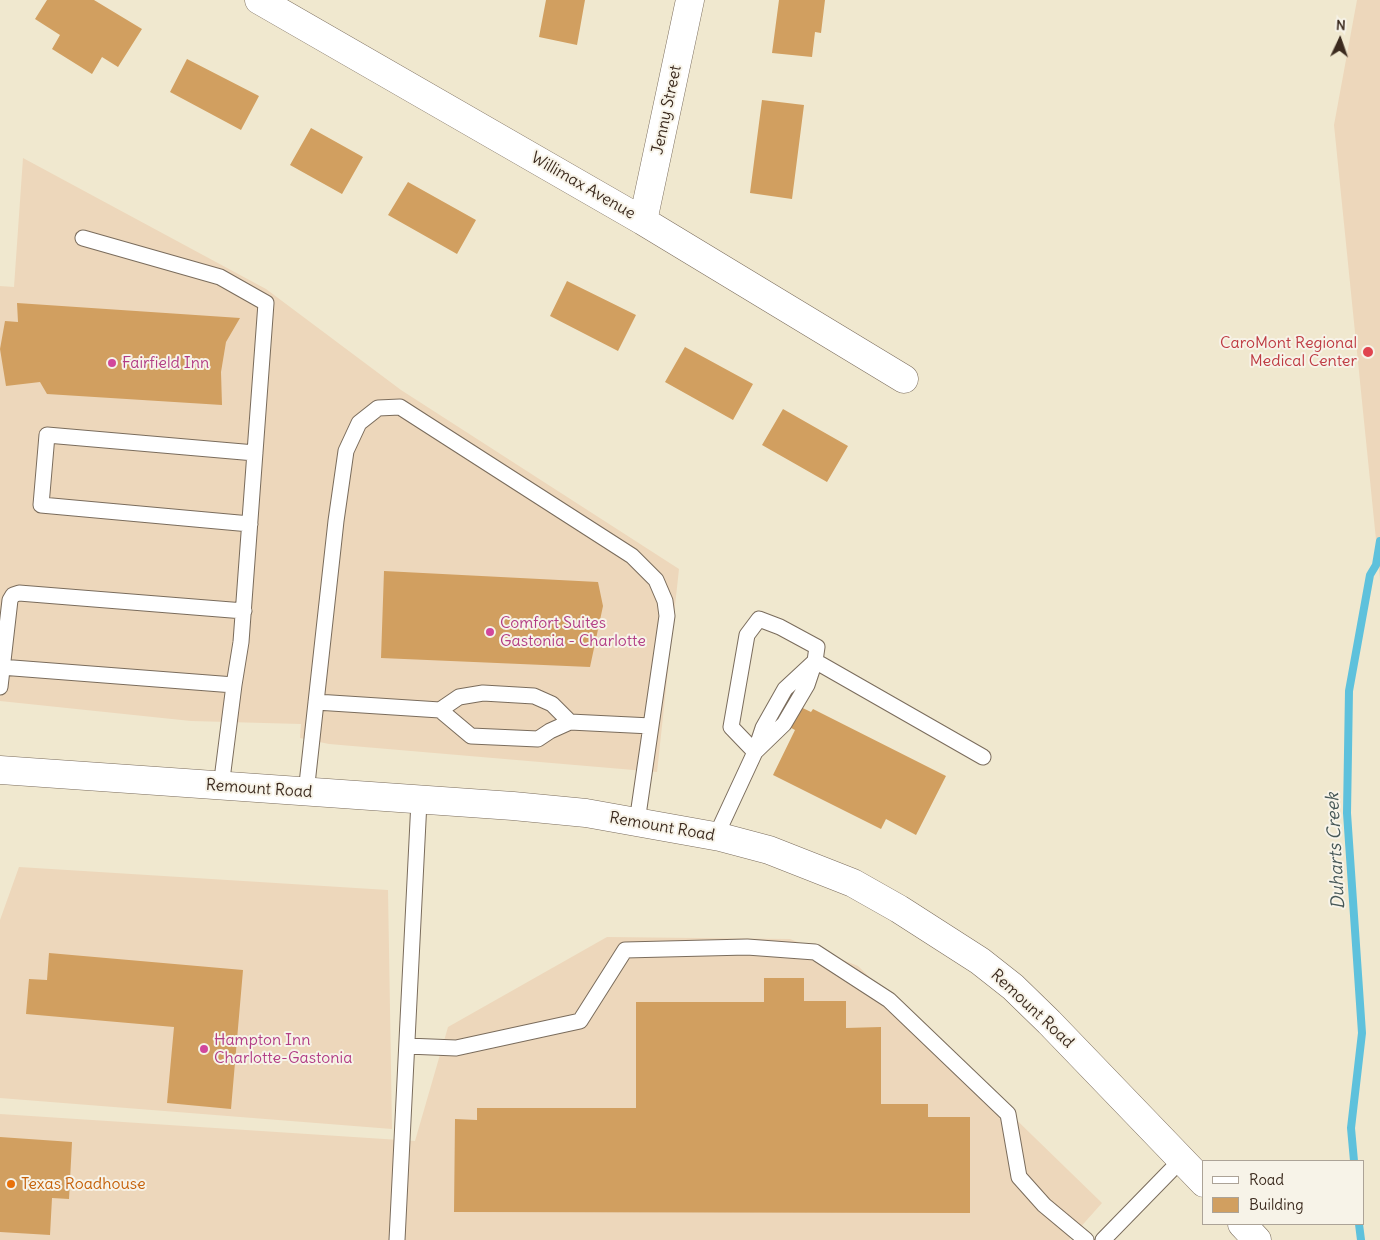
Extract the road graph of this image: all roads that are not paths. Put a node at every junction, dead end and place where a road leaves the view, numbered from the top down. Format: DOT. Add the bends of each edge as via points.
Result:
graph roads {
  1 [pos="259,0"];
  2 [pos="690,0"];
  3 [pos="643,221"];
  4 [pos="83,238"];
  5 [pos="904,379"];
  6 [pos="255,453"];
  7 [pos="250,524"];
  8 [pos="244,611"];
  9 [pos="815,661"];
  10 [pos="1,667"];
  11 [pos="234,685"];
  12 [pos="0,687"];
  13 [pos="316,702"];
  14 [pos="440,710"];
  15 [pos="570,722"];
  16 [pos="651,726"];
  17 [pos="755,752"];
  18 [pos="983,757"];
  19 [pos="0,770"];
  20 [pos="221,787"];
  21 [pos="306,793"];
  22 [pos="419,801"];
  23 [pos="638,822"];
  24 [pos="716,836"];
  25 [pos="407,1046"];
  26 [pos="1181,1160"];
  27 [pos="1202,1182"];
  28 [pos="1243,1225"];
  29 [pos="397,1240"];
  30 [pos="1086,1240"];
  31 [pos="1103,1240"];
  32 [pos="1258,1240"];
  1 -- 3 [label="street, Willimax Avenue"];
  2 -- 3 [label="street, Jenny Street"];
  3 -- 5 [label="street, Willimax Avenue"];
  4 -- 6 [label="lane" via="220,277 266,303"];
  6 -- 7 [label="lane"];
  6 -- 7 [label="lane" via="47,435 41,505"];
  7 -- 8 [label="lane"];
  8 -- 10 [label="lane" via="14,595 10,600"];
  8 -- 11 [label="lane"];
  9 -- 17 [label="lane" via="807,685 784,724"];
  9 -- 17 [label="lane" via="817,647 780,627 758,619 747,635 731,726"];
  9 -- 18 [label="lane"];
  10 -- 11 [label="lane"];
  10 -- 12 [label="lane"];
  11 -- 20 [label="lane"];
  13 -- 14 [label="lane"];
  13 -- 16 [label="lane" via="346,451 359,423 378,408 400,407 632,556 656,580 667,616"];
  13 -- 21 [label="lane"];
  14 -- 15 [label="lane" via="459,697 483,693 534,696 552,704"];
  14 -- 15 [label="lane" via="471,736 538,739"];
  15 -- 16 [label="lane"];
  16 -- 23 [label="lane"];
  17 -- 24 [label="lane"];
  19 -- 20 [label="street, Remount Road"];
  20 -- 21 [label="street, Remount Road"];
  21 -- 22 [label="street, Remount Road"];
  22 -- 23 [label="street, Remount Road" via="513,806"];
  22 -- 25 [label="lane"];
  23 -- 24 [label="street, Remount Road"];
  24 -- 26 [label="street, Remount Road" via="769,850 853,883 980,962 1050,1022"];
  25 -- 29 [label="lane"];
  25 -- 30 [label="lane" via="456,1048 580,1021 625,950 747,947 815,952 890,1000 1008,1114 1019,1176 1044,1205"];
  26 -- 27 [label="street, Remount Road"];
  26 -- 31 [label="lane"];
  28 -- 32 [label="street"];
}
